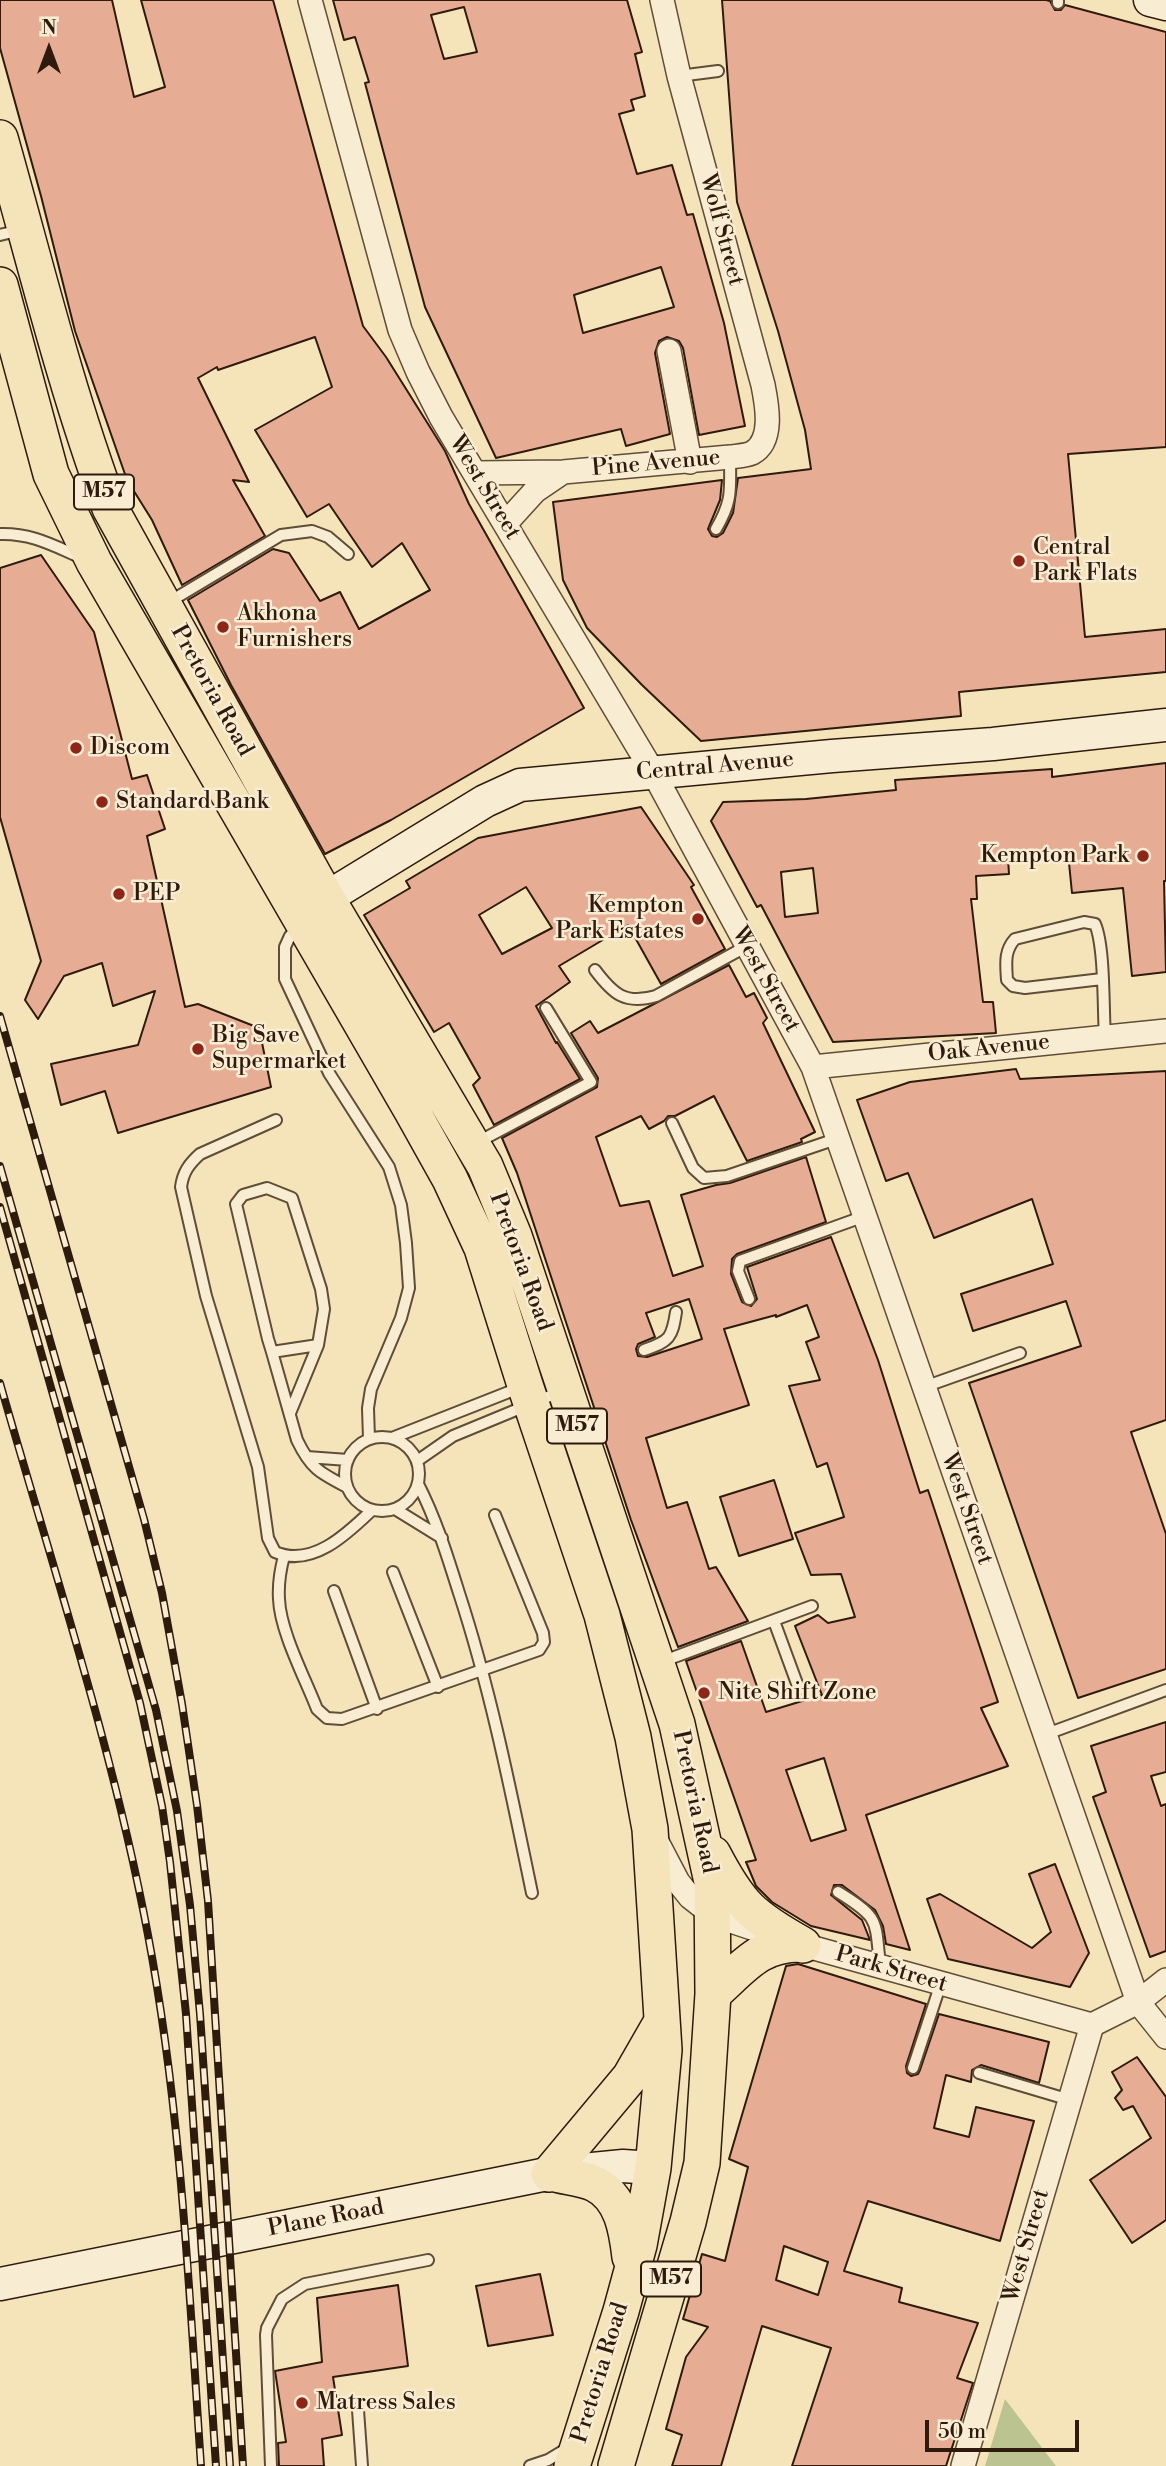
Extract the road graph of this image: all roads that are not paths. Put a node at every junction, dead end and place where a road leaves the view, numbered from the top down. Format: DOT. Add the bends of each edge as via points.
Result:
graph roads {
  1 [pos="310,0"];
  2 [pos="662,0"];
  3 [pos="1150,0"];
  4 [pos="1166,4"];
  5 [pos="718,71"];
  6 [pos="679,76"];
  7 [pos="0,138"];
  8 [pos="13,232"];
  9 [pos="0,285"];
  10 [pos="669,351"];
  11 [pos="739,456"];
  12 [pos="690,462"];
  13 [pos="563,472"];
  14 [pos="476,473"];
  15 [pos="505,524"];
  16 [pos="716,529"];
  17 [pos="0,534"];
  18 [pos="348,554"];
  19 [pos="94,562"];
  20 [pos="164,605"];
  21 [pos="1166,725"];
  22 [pos="653,772"];
  23 [pos="309,912"];
  24 [pos="747,946"];
  25 [pos="595,970"];
  26 [pos="1101,979"];
  27 [pos="546,1008"];
  28 [pos="1166,1031"];
  29 [pos="1105,1038"];
  30 [pos="813,1067"];
  31 [pos="276,1120"];
  32 [pos="672,1123"];
  33 [pos="836,1139"];
  34 [pos="473,1145"];
  35 [pos="865,1216"];
  36 [pos="749,1299"];
  37 [pos="676,1312"];
  38 [pos="318,1345"];
  39 [pos="645,1350"];
  40 [pos="272,1352"];
  41 [pos="1020,1353"];
  42 [pos="549,1383"];
  43 [pos="924,1387"];
  44 [pos="290,1413"];
  45 [pos="392,1438"];
  46 [pos="369,1439"];
  47 [pos="307,1457"];
  48 [pos="348,1460"];
  49 [pos="417,1461"];
  50 [pos="418,1484"];
  51 [pos="347,1487"];
  52 [pos="395,1509"];
  53 [pos="372,1510"];
  54 [pos="495,1514"];
  55 [pos="442,1538"];
  56 [pos="284,1556"];
  57 [pos="393,1572"];
  58 [pos="334,1591"];
  59 [pos="812,1606"];
  60 [pos="774,1621"];
  61 [pos="658,1663"];
  62 [pos="482,1671"];
  63 [pos="438,1687"];
  64 [pos="799,1689"];
  65 [pos="1166,1690"];
  66 [pos="377,1709"];
  67 [pos="1044,1735"];
  68 [pos="650,1829"];
  69 [pos="703,1836"];
  70 [pos="838,1892"];
  71 [pos="532,1893"];
  72 [pos="713,1915"];
  73 [pos="802,1944"];
  74 [pos="880,1966"];
  75 [pos="1166,1980"];
  76 [pos="941,1983"];
  77 [pos="713,1994"];
  78 [pos="1138,2002"];
  79 [pos="663,2017"];
  80 [pos="1092,2025"];
  81 [pos="1166,2037"];
  82 [pos="914,2068"];
  83 [pos="979,2073"];
  84 [pos="709,2088"];
  85 [pos="1070,2100"];
  86 [pos="653,2168"];
  87 [pos="550,2174"];
  88 [pos="688,2222"];
  89 [pos="428,2260"];
  90 [pos="632,2268"];
  91 [pos="0,2284"];
  92 [pos="358,2410"];
  93 [pos="577,2453"];
  94 [pos="271,2466"];
  95 [pos="362,2466"];
  96 [pos="530,2466"];
  97 [pos="616,2466"];
  98 [pos="963,2466"];
  1 -- 14 [label="street, West Street" via="400,330 441,417"];
  2 -- 6 [label="street, Wolf Street"];
  3 -- 4 [label="main road"];
  5 -- 6 [label="lane"];
  6 -- 11 [label="street, Wolf Street" via="765,394 764,438 759,448"];
  7 -- 8 [label="main road, Pretoria Road / M57"];
  8 -- 20 [label="main road, Pretoria Road / M57" via="39,285 110,508"];
  9 -- 19 [label="main road, Pretoria Road / M57" via="51,474"];
  10 -- 12 [label="street"];
  11 -- 12 [label="street, Pine Avenue"];
  11 -- 16 [label="lane" via="728,508"];
  12 -- 13 [label="street, Pine Avenue"];
  13 -- 14 [label="street, Pine Avenue"];
  13 -- 15 [label="street, Pine Avenue" via="535,491"];
  14 -- 15 [label="street, West Street"];
  15 -- 22 [label="street, West Street"];
  17 -- 19 [label="lane" via="33,536"];
  18 -- 20 [label="lane" via="328,537 312,531 281,535"];
  19 -- 23 [label="main road, Pretoria Road / M57"];
  20 -- 23 [label="main road, Pretoria Road / M57"];
  21 -- 22 [label="main road, Central Avenue"];
  22 -- 23 [label="main road, Central Avenue" via="514,787"];
  22 -- 24 [label="street, West Street"];
  23 -- 34 [label="main road, Pretoria Road / M57"];
  23 -- 42 [label="main road, Pretoria Road / M57" via="450,1179"];
  23 -- 46 [label="lane" via="285,947 285,979 329,1073 389,1167 406,1243 409,1288 372,1389"];
  24 -- 25 [label="lane" via="643,1000 625,998 609,989"];
  24 -- 30 [label="street, West Street"];
  26 -- 26 [label="lane" via="1095,924 1084,922 1015,939 1008,946 1007,980 1013,986"];
  26 -- 29 [label="lane"];
  27 -- 34 [label="lane" via="591,1082"];
  28 -- 29 [label="street, Oak Avenue"];
  29 -- 30 [label="street, Oak Avenue"];
  30 -- 33 [label="street, West Street"];
  31 -- 56 [label="lane" via="200,1154 185,1170 181,1187 206,1296 258,1467 268,1538 275,1552"];
  32 -- 33 [label="lane" via="693,1168 704,1178 727,1176"];
  33 -- 35 [label="street, West Street"];
  34 -- 42 [label="main road, Pretoria Road / M57" via="514,1236"];
  35 -- 36 [label="lane" via="740,1261 738,1271"];
  35 -- 43 [label="street, West Street"];
  37 -- 39 [label="lane" via="668,1340"];
  38 -- 40 [label="lane"];
  38 -- 40 [label="lane" via="324,1309 321,1289 292,1198 267,1188 243,1195 236,1204"];
  38 -- 44 [label="lane"];
  40 -- 44 [label="lane"];
  41 -- 43 [label="lane"];
  42 -- 45 [label="lane"];
  42 -- 49 [label="lane"];
  42 -- 61 [label="main road, Pretoria Road / M57"];
  42 -- 68 [label="main road, Pretoria Road / M57" via="633,1737"];
  43 -- 67 [label="street, West Street"];
  44 -- 47 [label="lane"];
  45 -- 46 [label="lane"];
  45 -- 49 [label="lane"];
  46 -- 48 [label="lane"];
  47 -- 48 [label="lane"];
  47 -- 51 [label="lane" via="321,1474"];
  48 -- 51 [label="lane"];
  49 -- 50 [label="lane"];
  50 -- 52 [label="lane" via="414,1494"];
  50 -- 55 [label="lane"];
  51 -- 53 [label="lane"];
  52 -- 53 [label="lane"];
  52 -- 55 [label="lane"];
  53 -- 56 [label="lane" via="344,1538 307,1554"];
  54 -- 62 [label="lane" via="544,1642 539,1650"];
  55 -- 62 [label="lane"];
  56 -- 66 [label="lane" via="278,1602 317,1709 327,1718 342,1719"];
  57 -- 63 [label="lane"];
  58 -- 66 [label="lane"];
  59 -- 60 [label="lane"];
  60 -- 61 [label="lane"];
  60 -- 64 [label="lane"];
  61 -- 69 [label="main road, Pretoria Road / M57"];
  62 -- 63 [label="lane"];
  62 -- 71 [label="lane"];
  63 -- 66 [label="lane"];
  65 -- 67 [label="lane"];
  67 -- 78 [label="street, West Street"];
  68 -- 72 [label="street, Park Street" via="678,1882"];
  68 -- 79 [label="main road, Pretoria Road / M57"];
  69 -- 72 [label="main road, Pretoria Road / M57"];
  69 -- 73 [label="main road" via="746,1907"];
  70 -- 74 [label="lane" via="872,1916"];
  72 -- 73 [label="street, Park Street"];
  72 -- 77 [label="main road, Pretoria Road / M57"];
  73 -- 74 [label="street, Park Street"];
  73 -- 77 [label="main road" via="784,1944 758,1954"];
  74 -- 76 [label="street, Park Street"];
  75 -- 78 [label="street"];
  76 -- 80 [label="street, Park Street"];
  76 -- 82 [label="lane"];
  77 -- 84 [label="main road, Pretoria Road / M57"];
  78 -- 80 [label="street"];
  78 -- 81 [label="street, West Street"];
  79 -- 86 [label="main road, Pretoria Road / M57"];
  79 -- 87 [label="main road" via="630,2077"];
  80 -- 85 [label="street, West Street"];
  83 -- 85 [label="lane"];
  84 -- 86 [label="main road" via="684,2135"];
  84 -- 88 [label="main road, Pretoria Road / M57" via="702,2163"];
  85 -- 98 [label="street, West Street"];
  86 -- 87 [label="main road, Plane Road" via="623,2166"];
  86 -- 88 [label="main road" via="677,2187"];
  86 -- 90 [label="main road, Pretoria Road / M57"];
  87 -- 90 [label="main road" via="594,2183 606,2192 627,2230"];
  87 -- 91 [label="main road, Plane Road"];
  88 -- 97 [label="main road, Pretoria Road / M57"];
  89 -- 94 [label="lane" via="305,2284 282,2299 266,2335"];
  90 -- 93 [label="main road, Pretoria Road / M57"];
  92 -- 95 [label="lane"];
  93 -- 96 [label="lane"];
}
